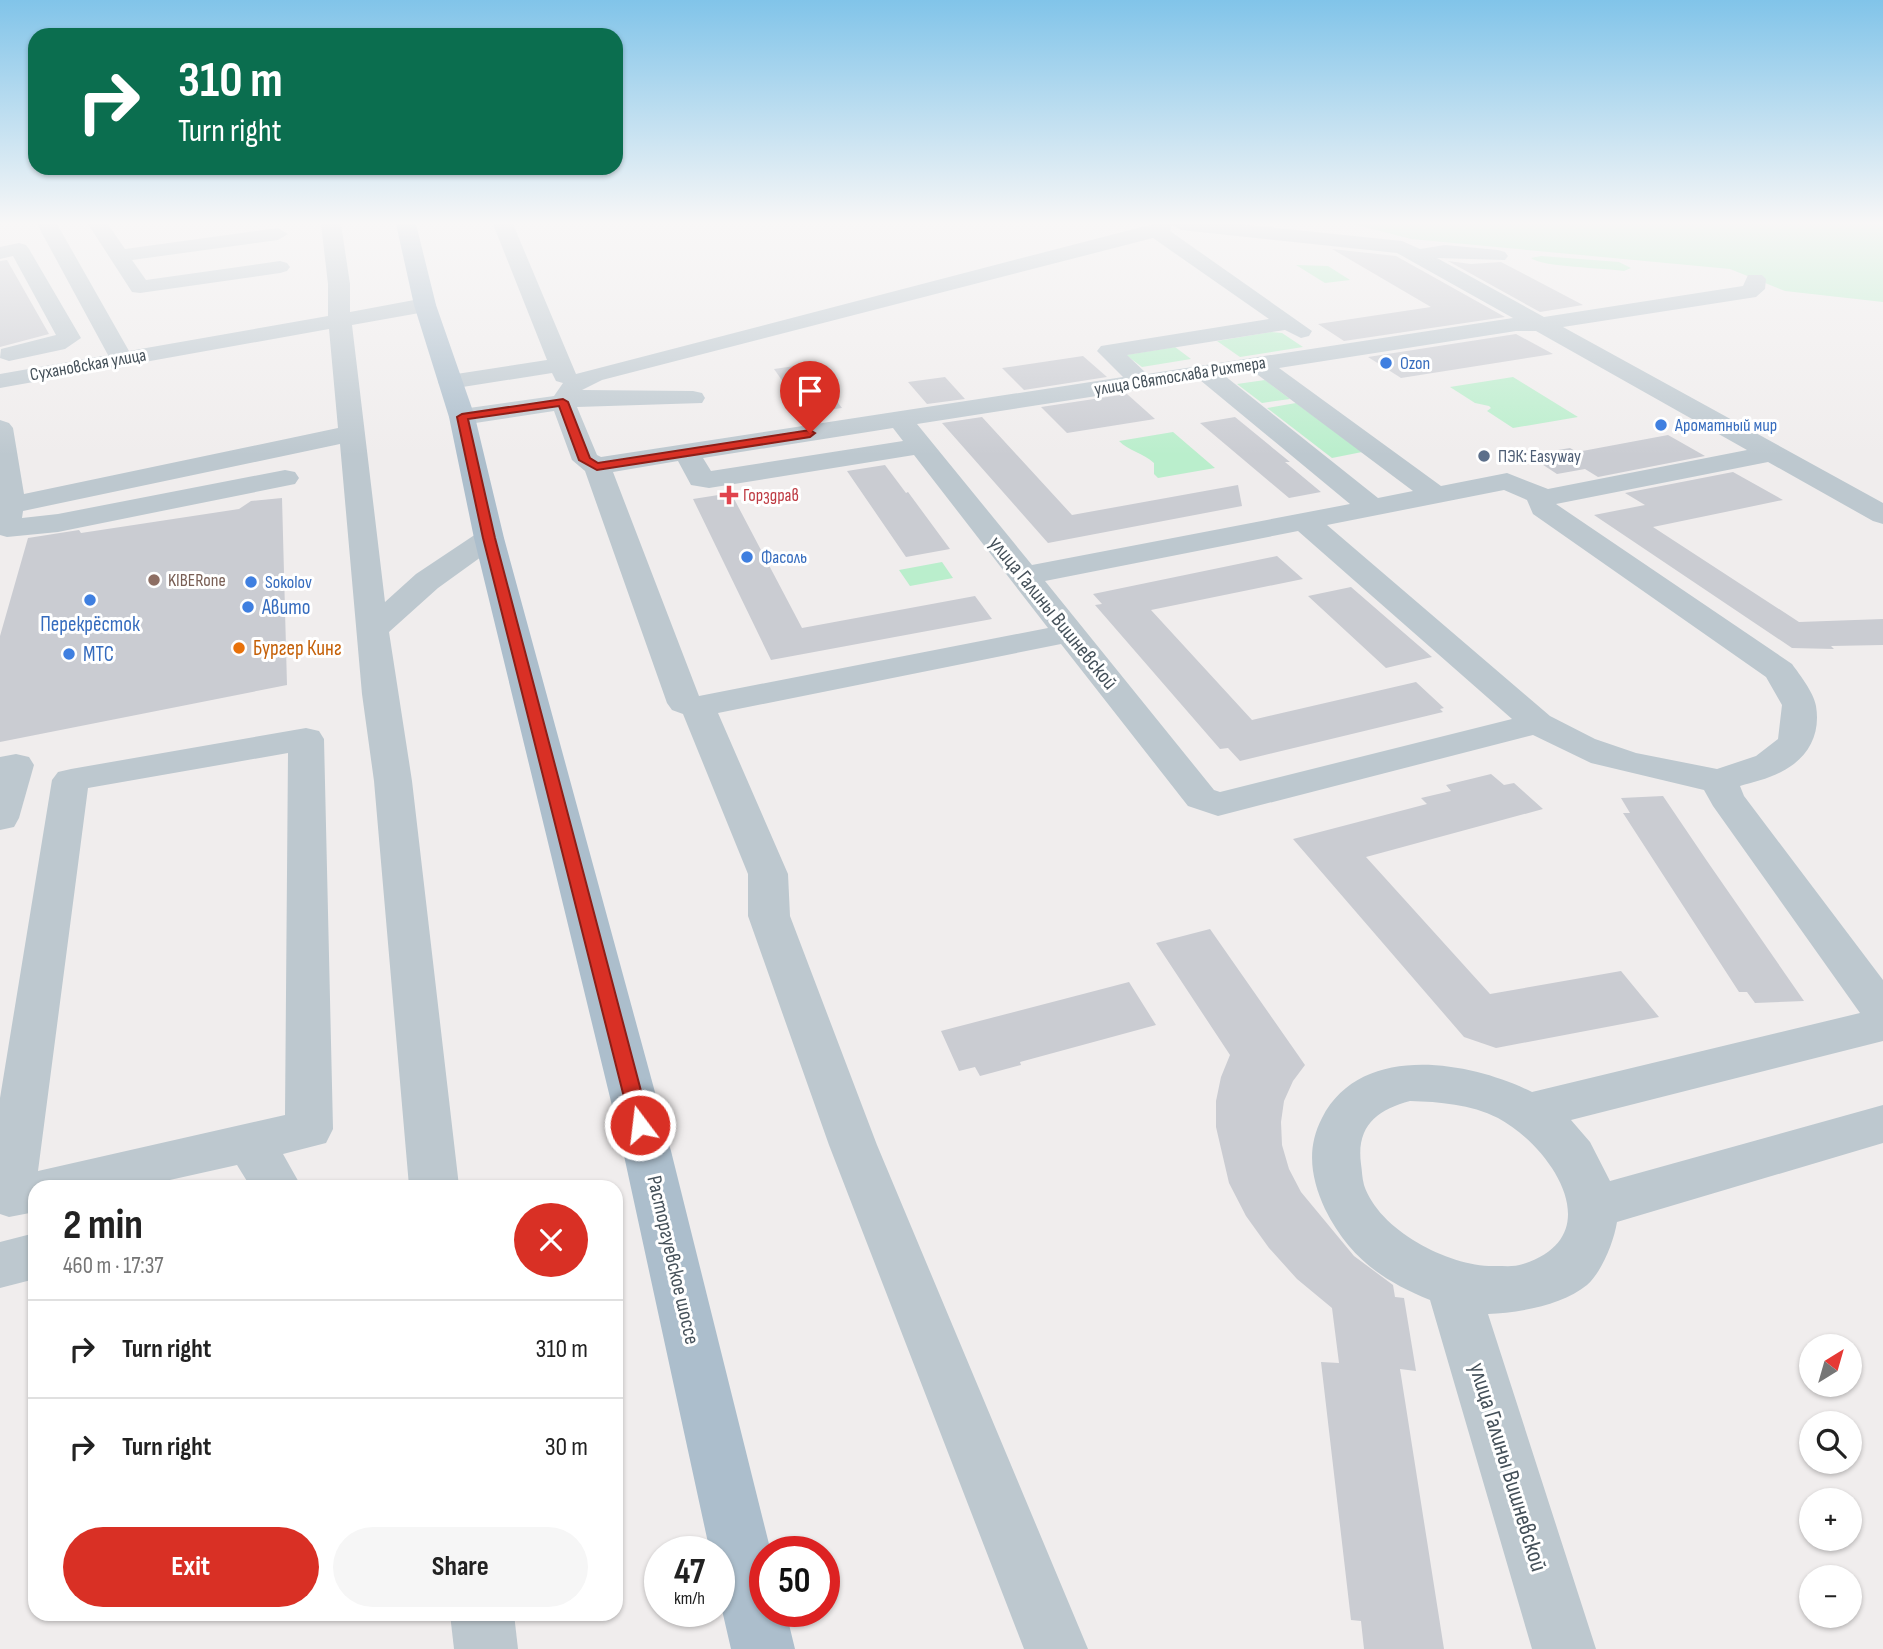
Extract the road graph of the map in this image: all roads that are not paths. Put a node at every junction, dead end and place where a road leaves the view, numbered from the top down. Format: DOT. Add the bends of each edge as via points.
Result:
graph roads {
  1 [pos="49,301"];
  2 [pos="89,301"];
  3 [pos="339,301"];
  4 [pos="424,301"];
  5 [pos="532,301"];
  6 [pos="877,301"];
  7 [pos="1259,301"];
  8 [pos="1499,301"];
  9 [pos="1690,301"];
  10 [pos="425,305"];
  11 [pos="340,320"];
  12 [pos="1289,323"];
  13 [pos="1540,324"];
  14 [pos="1331,353"];
  15 [pos="0,356"];
  16 [pos="122,359"];
  17 [pos="1259,364"];
  18 [pos="1205,372"];
  19 [pos="509,373"];
  20 [pos="0,381"];
  21 [pos="563,381"];
  22 [pos="1142,382"];
  23 [pos="693,398"];
  24 [pos="456,399"];
  25 [pos="522,408"];
  26 [pos="900,419"];
  27 [pos="0,428"];
  28 [pos="353,433"];
  29 [pos="920,446"];
  30 [pos="687,452"];
  31 [pos="1772,453"];
  32 [pos="597,466"];
  33 [pos="285,478"];
  34 [pos="1436,495"];
  35 [pos="1540,498"];
  36 [pos="1372,508"];
  37 [pos="1883,515"];
  38 [pos="1304,521"];
  39 [pos="4,523"];
  40 [pos="489,538"];
  41 [pos="1024,576"];
  42 [pos="373,629"];
  43 [pos="1070,633"];
  44 [pos="698,707"];
  45 [pos="1538,723"];
  46 [pos="0,768"];
  47 [pos="1719,781"];
  48 [pos="0,818"];
  49 [pos="1883,1012"];
  50 [pos="1883,1024"];
  51 [pos="1528,1112"];
  52 [pos="1883,1124"];
  53 [pos="250,1143"];
  54 [pos="81,1180"];
  55 [pos="272,1180"];
  56 [pos="432,1180"];
  57 [pos="28,1192"];
  58 [pos="1593,1207"];
  59 [pos="28,1258"];
  60 [pos="0,1265"];
  61 [pos="1452,1284"];
  62 [pos="483,1621"];
  63 [pos="486,1649"];
  64 [pos="763,1649"];
  65 [pos="1056,1649"];
  66 [pos="1564,1649"];
  1 -- 15 [label="street" via="69,338"];
  2 -- 16 [label="street"];
  3 -- 11 [label="street"];
  4 -- 10 [label="main road, Расторгуевское шоссе"];
  5 -- 21 [label="street"];
  6 -- 21 [label="street" via="593,375 574,384"];
  7 -- 12 [label="street"];
  8 -- 13 [label="street"];
  9 -- 13 [label="street, улица Святослава Рихтера"];
  10 -- 11 [label="street, Сухановская улица"];
  10 -- 24 [label="main road, Расторгуевское шоссе"];
  11 -- 16 [label="street, Сухановская улица"];
  11 -- 28 [label="street"];
  12 -- 14 [label="street"];
  12 -- 22 [label="street" via="1109,351"];
  13 -- 14 [label="street, улица Святослава Рихтера"];
  13 -- 31 [label="street"];
  14 -- 17 [label="street, улица Святослава Рихтера"];
  16 -- 20 [label="street, Сухановская улица"];
  17 -- 18 [label="street, улица Святослава Рихтера"];
  17 -- 34 [label="street"];
  18 -- 22 [label="street, улица Святослава Рихтера"];
  18 -- 36 [label="street"];
  19 -- 21 [label="street"];
  19 -- 24 [label="street"];
  19 -- 25 [label="street"];
  21 -- 23 [label="street" via="587,397"];
  21 -- 25 [label="street"];
  21 -- 32 [label="street" via="585,460"];
  22 -- 26 [label="street, улица Святослава Рихтера"];
  24 -- 25 [label="street"];
  24 -- 40 [label="main road, Расторгуевское шоссе"];
  26 -- 29 [label="street, улица Галины Вишневской"];
  26 -- 30 [label="street, улица Святослава Рихтера"];
  27 -- 39 [label="street" via="10,491"];
  28 -- 39 [label="street"];
  28 -- 42 [label="street"];
  29 -- 30 [label="street" via="709,480 701,479"];
  29 -- 41 [label="street, улица Галины Вишневской"];
  30 -- 32 [label="street, улица Святослава Рихтера"];
  31 -- 35 [label="street"];
  31 -- 37 [label="street"];
  32 -- 44 [label="street" via="684,703"];
  33 -- 39 [label="street" via="58,523"];
  34 -- 35 [label="street" via="1507,481"];
  34 -- 36 [label="street"];
  35 -- 47 [label="street" via="1543,508 1780,671 1799,705 1796,743 1769,764"];
  36 -- 38 [label="street"];
  38 -- 41 [label="street"];
  38 -- 45 [label="street"];
  40 -- 42 [label="street" via="427,581"];
  40 -- 64 [label="main road, Расторгуевское шоссе" via="647,1152"];
  41 -- 43 [label="street, улица Галины Вишневской"];
  42 -- 56 [label="street" via="393,781"];
  43 -- 44 [label="street"];
  43 -- 45 [label="street, улица Галины Вишневской" via="1201,798 1210,803"];
  44 -- 65 [label="street" via="768,874 769,916 853,1145"];
  45 -- 47 [label="street" via="1566,742 1602,757"];
  46 -- 48 [label="street" via="16,765"];
  47 -- 49 [label="street" via="1726,798"];
  50 -- 51 [label="street"];
  51 -- 58 [label="street" via="1560,1140 1583,1172"];
  51 -- 61 [label="street" via="1490,1093 1449,1083 1410,1083 1376,1092 1350,1111 1335,1139 1334,1171 1346,1206 1371,1239 1409,1266"];
  52 -- 58 [label="street"];
  53 -- 54 [label="street"];
  53 -- 55 [label="street"];
  53 -- 57 [label="street" via="309,1129 306,739 71,780 9,1196"];
  58 -- 61 [label="street" via="1589,1239 1571,1267 1539,1285 1498,1291"];
  59 -- 60 [label="street"];
  61 -- 66 [label="street, улица Галины Вишневской"];
  62 -- 63 [label="street"];
}
